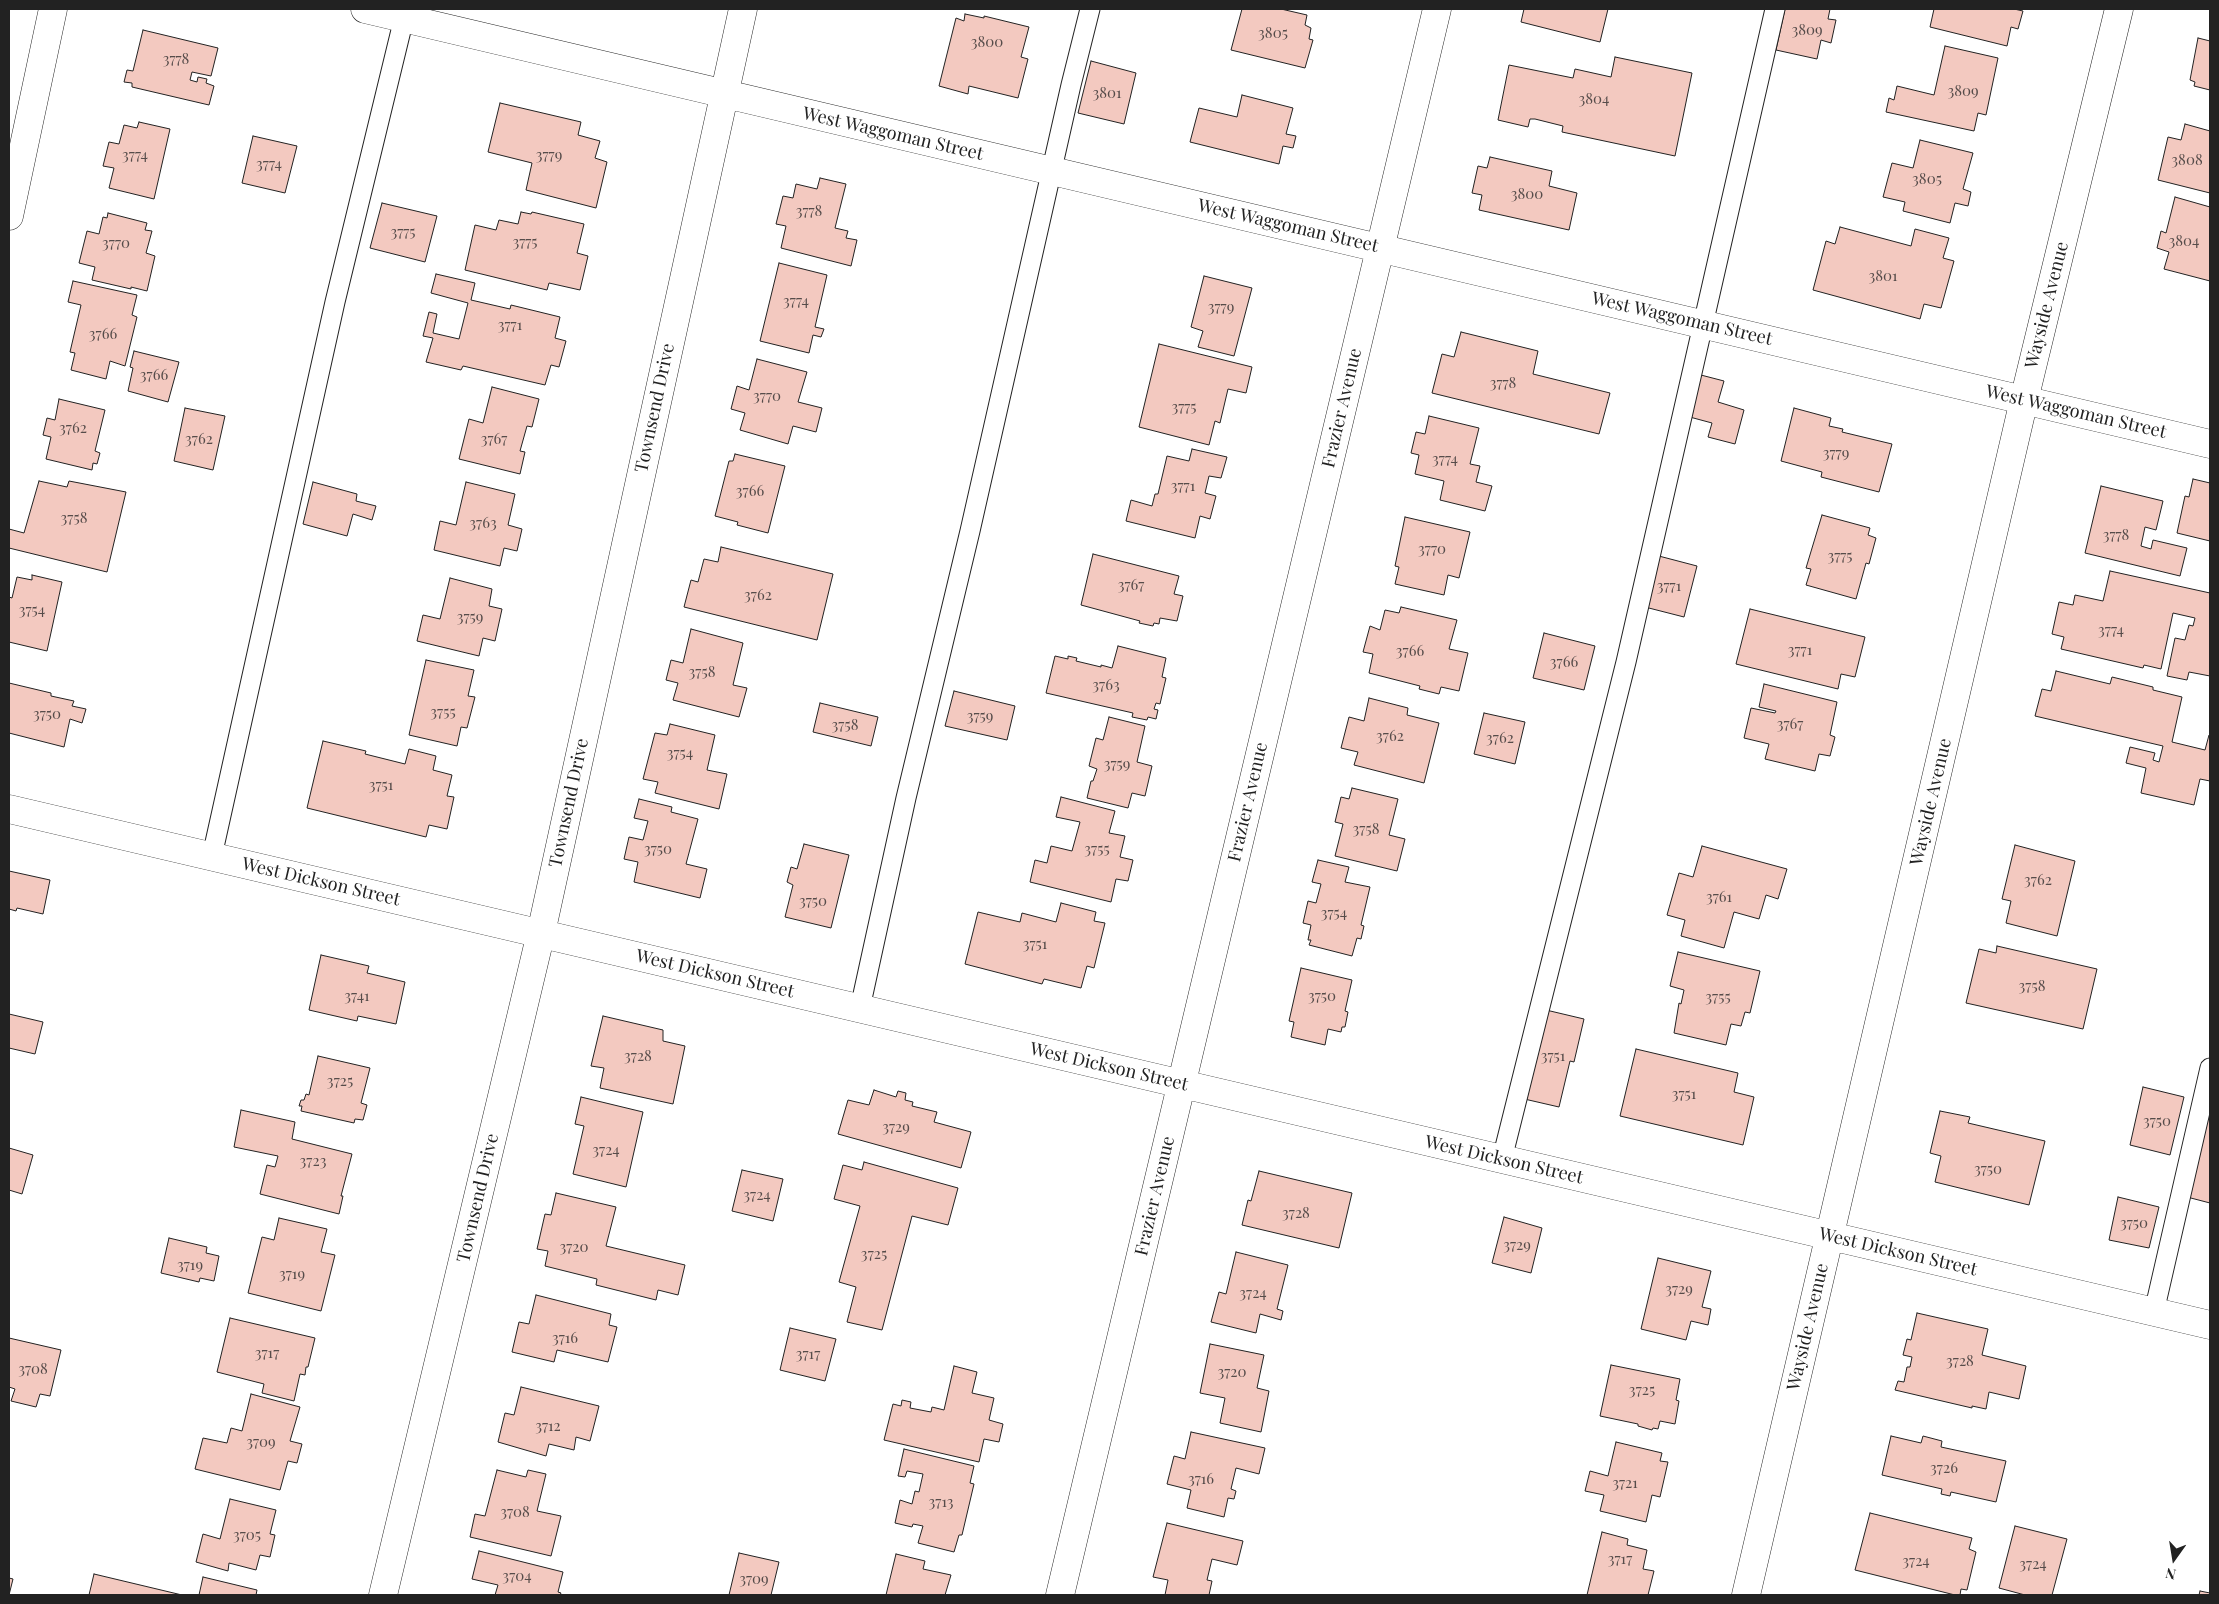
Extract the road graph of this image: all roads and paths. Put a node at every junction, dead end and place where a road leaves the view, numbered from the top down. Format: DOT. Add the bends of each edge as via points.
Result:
graph roads {
  1 [pos="53,9"];
  2 [pos="365,9"];
  3 [pos="743,9"];
  4 [pos="1090,9"];
  5 [pos="1437,9"];
  6 [pos="1775,9"];
  7 [pos="2119,9"];
  8 [pos="397,14"];
  9 [pos="724,94"];
  10 [pos="1052,171"];
  11 [pos="9,216"];
  12 [pos="1380,248"];
  13 [pos="1704,324"];
  14 [pos="2024,400"];
  15 [pos="2210,444"];
  16 [pos="9,808"];
  17 [pos="212,856"];
  18 [pos="541,933"];
  19 [pos="860,1008"];
  20 [pos="2210,1068"];
  21 [pos="1181,1084"];
  22 [pos="1502,1159"];
  23 [pos="1830,1236"];
  24 [pos="2154,1312"];
  25 [pos="2210,1325"];
  26 [pos="383,1595"];
  27 [pos="1060,1595"];
  28 [pos="1746,1595"];
  1 -- 11 [label="street"];
  2 -- 8 [label="street, West Waggoman Street"];
  3 -- 9 [label="street, Townsend Drive"];
  4 -- 10 [label="lane"];
  5 -- 12 [label="street, Frazier Avenue"];
  6 -- 13 [label="lane"];
  7 -- 14 [label="street, Wayside Avenue"];
  8 -- 9 [label="street, West Waggoman Street"];
  8 -- 17 [label="lane"];
  9 -- 10 [label="street, West Waggoman Street"];
  9 -- 18 [label="street, Townsend Drive"];
  10 -- 12 [label="street, West Waggoman Street"];
  10 -- 19 [label="lane" via="970,532 914,760"];
  12 -- 13 [label="street, West Waggoman Street"];
  12 -- 21 [label="street, Frazier Avenue"];
  13 -- 14 [label="street, West Waggoman Street"];
  13 -- 22 [label="lane" via="1626,662"];
  14 -- 15 [label="street, West Waggoman Street"];
  14 -- 23 [label="street, Wayside Avenue"];
  16 -- 17 [label="street, West Dickson Street"];
  17 -- 18 [label="street, West Dickson Street"];
  18 -- 19 [label="street, West Dickson Street"];
  18 -- 26 [label="street, Townsend Drive"];
  19 -- 21 [label="street, West Dickson Street"];
  20 -- 24 [label="lane"];
  21 -- 22 [label="street, West Dickson Street"];
  21 -- 27 [label="street, Frazier Avenue"];
  22 -- 23 [label="street, West Dickson Street"];
  23 -- 24 [label="street, West Dickson Street"];
  23 -- 28 [label="street, Wayside Avenue"];
  24 -- 25 [label="street, West Dickson Street"];
}
